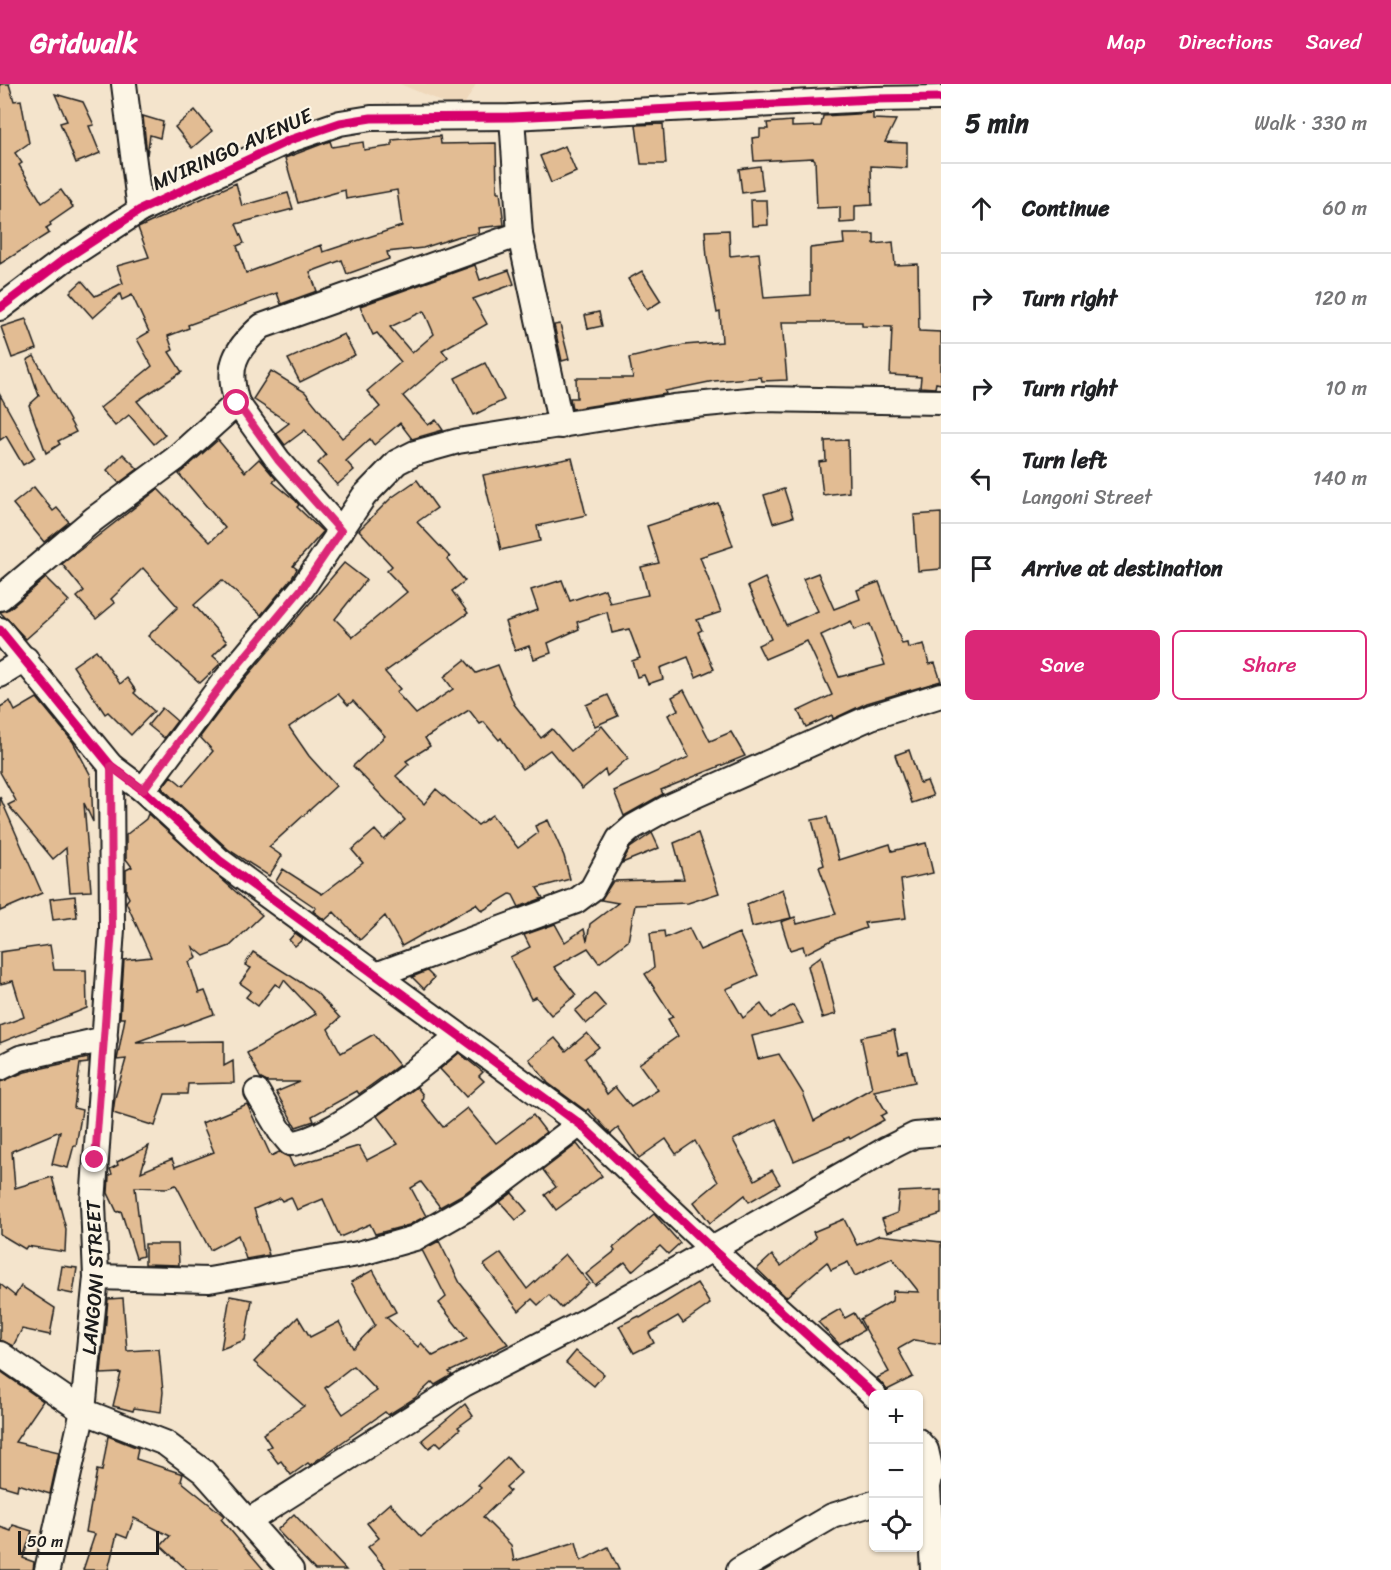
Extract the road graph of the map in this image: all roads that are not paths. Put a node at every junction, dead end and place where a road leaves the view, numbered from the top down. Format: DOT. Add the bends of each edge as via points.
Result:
graph roads {
  1 [pos="124,84"];
  2 [pos="873,92"];
  3 [pos="941,98"];
  4 [pos="512,117"];
  5 [pos="140,210"];
  6 [pos="520,234"];
  7 [pos="0,308"];
  8 [pos="941,402"];
  9 [pos="237,403"];
  10 [pos="561,426"];
  11 [pos="341,531"];
  12 [pos="0,598"];
  13 [pos="0,630"];
  14 [pos="26,659"];
  15 [pos="0,675"];
  16 [pos="941,695"];
  17 [pos="111,766"];
  18 [pos="143,790"];
  19 [pos="376,975"];
  20 [pos="458,1035"];
  21 [pos="105,1039"];
  22 [pos="0,1068"];
  23 [pos="257,1092"];
  24 [pos="579,1124"];
  25 [pos="941,1133"];
  26 [pos="713,1250"];
  27 [pos="96,1277"];
  28 [pos="0,1354"];
  29 [pos="869,1391"];
  30 [pos="83,1411"];
  31 [pos="921,1444"];
  32 [pos="930,1478"];
  33 [pos="869,1504"];
  34 [pos="250,1520"];
  35 [pos="46,1570"];
  36 [pos="291,1570"];
  37 [pos="739,1570"];
  38 [pos="933,1570"];
  1 -- 5 [label="street"];
  2 -- 3 [label="street, MVIRINGO AVENUE"];
  2 -- 4 [label="street, MVIRINGO AVENUE"];
  4 -- 5 [label="street, MVIRINGO AVENUE" via="423,116 340,123 290,140"];
  4 -- 6 [label="street"];
  5 -- 7 [label="street, MVIRINGO AVENUE"];
  6 -- 9 [label="street" via="262,326 243,343 233,364 231,382"];
  6 -- 10 [label="street"];
  8 -- 10 [label="street" via="759,399 674,407"];
  9 -- 11 [label="street" via="278,460"];
  9 -- 12 [label="street" via="175,459 94,519"];
  10 -- 11 [label="street" via="458,441 415,453 397,462 377,482"];
  11 -- 18 [label="street" via="303,587 222,684"];
  13 -- 14 [label="street"];
  14 -- 15 [label="street"];
  14 -- 17 [label="street"];
  16 -- 19 [label="street" via="871,717 633,827 619,839 592,889 576,901"];
  17 -- 18 [label="street"];
  17 -- 21 [label="street, LANGONI STREET" via="112,929"];
  18 -- 19 [label="street" via="220,861"];
  19 -- 20 [label="street"];
  20 -- 23 [label="street" via="366,1106 301,1144 290,1143"];
  20 -- 24 [label="street"];
  21 -- 22 [label="street" via="20,1058"];
  21 -- 27 [label="street, LANGONI STREET" via="93,1203"];
  24 -- 26 [label="street"];
  24 -- 27 [label="street" via="473,1205 415,1238 358,1254 209,1280"];
  25 -- 26 [label="street" via="915,1135 886,1149"];
  26 -- 29 [label="street"];
  26 -- 34 [label="street" via="464,1384"];
  27 -- 30 [label="street, LANGONI STREET"];
  28 -- 30 [label="street"];
  30 -- 34 [label="street" via="165,1443 204,1472"];
  30 -- 35 [label="street, LANGONI STREET"];
  31 -- 32 [label="street" via="926,1450"];
  32 -- 38 [label="street"];
  33 -- 37 [label="street" via="832,1516"];
  34 -- 36 [label="street"];
}
